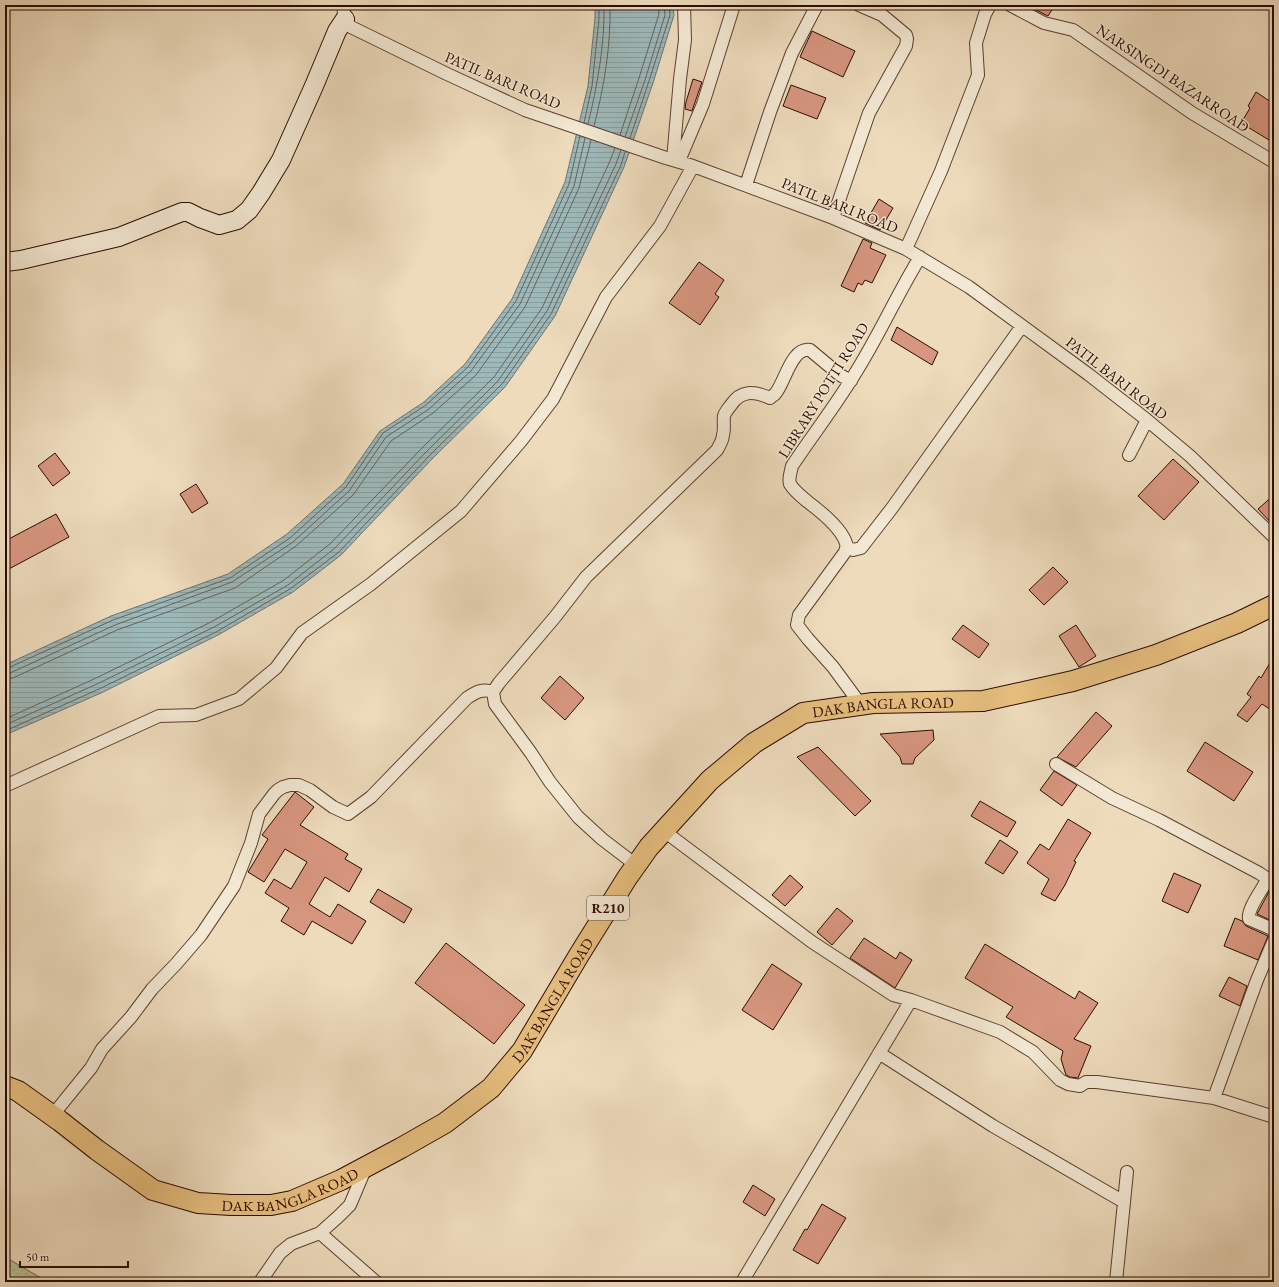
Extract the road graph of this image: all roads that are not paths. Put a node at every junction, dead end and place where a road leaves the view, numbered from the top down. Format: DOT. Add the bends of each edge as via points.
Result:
graph roads {
  1 [pos="684,5"];
  2 [pos="734,5"];
  3 [pos="817,5"];
  4 [pos="859,5"];
  5 [pos="990,5"];
  6 [pos="1010,5"];
  7 [pos="884,10"];
  8 [pos="344,12"];
  9 [pos="673,160"];
  10 [pos="1274,162"];
  11 [pos="693,166"];
  12 [pos="746,185"];
  13 [pos="833,218"];
  14 [pos="906,250"];
  15 [pos="920,257"];
  16 [pos="5,262"];
  17 [pos="1022,326"];
  18 [pos="851,381"];
  19 [pos="1148,420"];
  20 [pos="1129,455"];
  21 [pos="1274,537"];
  22 [pos="847,547"];
  23 [pos="1274,605"];
  24 [pos="493,692"];
  25 [pos="861,705"];
  26 [pos="1056,764"];
  27 [pos="5,786"];
  28 [pos="664,831"];
  29 [pos="636,865"];
  30 [pos="1274,931"];
  31 [pos="1274,940"];
  32 [pos="911,1000"];
  33 [pos="879,1053"];
  34 [pos="5,1086"];
  35 [pos="1214,1098"];
  36 [pos="52,1116"];
  37 [pos="1274,1117"];
  38 [pos="366,1167"];
  39 [pos="1127,1172"];
  40 [pos="1124,1202"];
  41 [pos="320,1233"];
  42 [pos="260,1282"];
  43 [pos="376,1282"];
  44 [pos="742,1282"];
  45 [pos="1116,1282"];
  1 -- 9 [label="street" via="685,40"];
  2 -- 9 [label="street" via="703,104"];
  3 -- 12 [label="street" via="792,53"];
  4 -- 7 [label="street"];
  5 -- 14 [label="street" via="976,43 978,75"];
  6 -- 10 [label="street, NARSINGDI BAZARROAD" via="1044,22 1073,30 1192,113"];
  7 -- 13 [label="street" via="906,35 906,46 869,113"];
  8 -- 9 [label="street, PATIL BARI ROAD" via="351,27 525,110"];
  8 -- 16 [label="street" via="281,160 249,210 237,220 219,225 182,212 119,237"];
  9 -- 11 [label="street, PATIL BARI ROAD"];
  11 -- 12 [label="street, PATIL BARI ROAD"];
  11 -- 27 [label="street" via="660,226 606,296 553,399 461,511 371,584 302,633 276,668 239,699 196,715 159,716"];
  12 -- 13 [label="street, PATIL BARI ROAD"];
  13 -- 14 [label="street, PATIL BARI ROAD"];
  14 -- 15 [label="street, PATIL BARI ROAD"];
  15 -- 17 [label="street, PATIL BARI ROAD"];
  15 -- 18 [label="street, LIBRARY POTTI ROAD"];
  17 -- 19 [label="street, PATIL BARI ROAD"];
  17 -- 22 [label="street" via="861,548 853,550"];
  18 -- 22 [label="street, LIBRARY POTTI ROAD" via="792,466 789,477 794,490 820,511 840,532"];
  18 -- 24 [label="street" via="810,350 804,350 795,358 776,394 770,398 759,393 737,397 726,411 723,437 717,450 586,577"];
  19 -- 20 [label="street"];
  19 -- 21 [label="street, PATIL BARI ROAD" via="1190,456"];
  22 -- 25 [label="street" via="799,615 797,625"];
  23 -- 25 [label="main road, DAK BANGLA ROAD / R210" via="1237,623 1156,655 1073,681 983,701"];
  24 -- 29 [label="street" via="495,704 578,817"];
  24 -- 36 [label="street" via="478,691 467,698 371,797 348,814 299,785 290,785 278,790 260,814 234,886 201,935 152,989"];
  25 -- 28 [label="main road, DAK BANGLA ROAD / R210" via="803,713 754,743 710,780"];
  26 -- 30 [label="street" via="1112,798 1259,873 1266,882 1248,917"];
  28 -- 29 [label="main road, DAK BANGLA ROAD / R210"];
  28 -- 32 [label="street" via="812,942 893,995"];
  29 -- 38 [label="main road, DAK BANGLA ROAD / R210" via="522,1051 491,1088 445,1123"];
  31 -- 35 [label="street"];
  32 -- 33 [label="street"];
  32 -- 35 [label="street" via="1000,1032 1033,1052 1060,1080 1068,1084 1080,1086 1086,1082 1097,1082"];
  33 -- 40 [label="street" via="992,1126"];
  33 -- 44 [label="street"];
  34 -- 36 [label="main road, DAK BANGLA ROAD / R210" via="18,1091"];
  35 -- 37 [label="street"];
  36 -- 38 [label="main road, DAK BANGLA ROAD / R210" via="153,1190 198,1203 271,1205 292,1201"];
  38 -- 41 [label="street" via="350,1205"];
  39 -- 40 [label="street"];
  40 -- 45 [label="street"];
  41 -- 42 [label="street" via="291,1244 280,1254"];
  41 -- 43 [label="street"];
}
